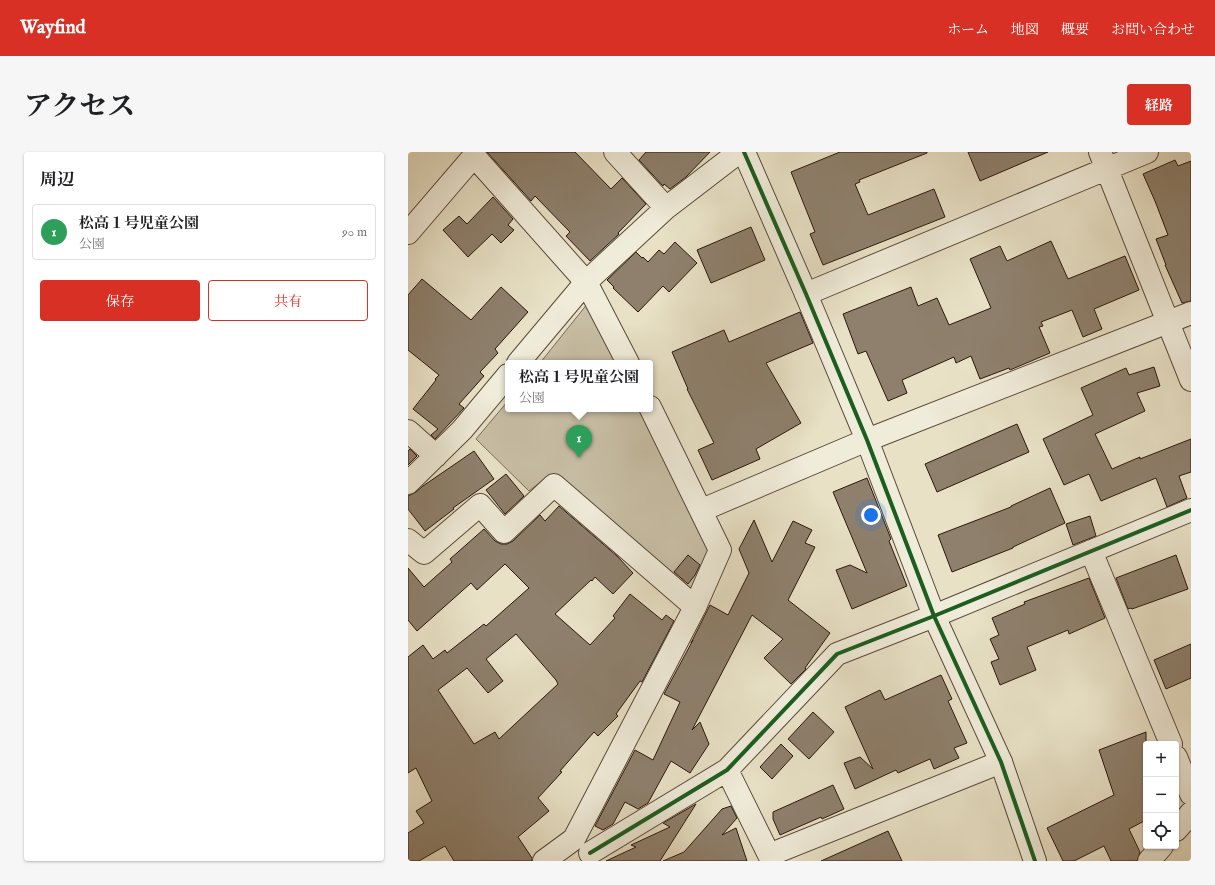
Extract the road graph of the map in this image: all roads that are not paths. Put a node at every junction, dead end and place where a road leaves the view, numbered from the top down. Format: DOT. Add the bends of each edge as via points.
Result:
graph roads {
  1 [pos="615,152"];
  2 [pos="739,152"];
  3 [pos="744,152"];
  4 [pos="1147,152"];
  5 [pos="1103,160"];
  6 [pos="666,208"];
  7 [pos="408,233"];
  8 [pos="586,282"];
  9 [pos="806,294"];
  10 [pos="1191,313"];
  11 [pos="1167,322"];
  12 [pos="521,360"];
  13 [pos="626,360"];
  14 [pos="505,379"];
  15 [pos="1191,380"];
  16 [pos="653,412"];
  17 [pos="408,431"];
  18 [pos="867,440"];
  19 [pos="436,456"];
  20 [pos="408,483"];
  21 [pos="702,510"];
  22 [pos="1191,510"];
  23 [pos="408,540"];
  24 [pos="1091,551"];
  25 [pos="695,607"];
  26 [pos="934,616"];
  27 [pos="1170,741"];
  28 [pos="1001,762"];
  29 [pos="1179,764"];
  30 [pos="727,770"];
  31 [pos="1191,794"];
  32 [pos="1191,813"];
  33 [pos="1179,827"];
  34 [pos="1159,849"];
  35 [pos="586,851"];
  36 [pos="771,858"];
  37 [pos="544,861"];
  38 [pos="1035,861"];
  39 [pos="1149,861"];
  1 -- 6 [label="street"];
  2 -- 6 [label="street"];
  3 -- 9 [label="street"];
  4 -- 5 [label="street"];
  5 -- 9 [label="street"];
  5 -- 11 [label="street"];
  6 -- 8 [label="street"];
  7 -- 8 [label="street" via="474,156"];
  8 -- 12 [label="street"];
  8 -- 13 [label="street"];
  9 -- 18 [label="street"];
  10 -- 11 [label="street"];
  11 -- 15 [label="street"];
  11 -- 18 [label="street"];
  14 -- 19 [label="street" via="462,430"];
  16 -- 21 [label="street"];
  17 -- 19 [label="street"];
  18 -- 21 [label="street"];
  18 -- 26 [label="street"];
  19 -- 20 [label="street"];
  21 -- 25 [label="street" via="720,550"];
  22 -- 24 [label="street"];
  23 -- 25 [label="street" via="424,553 480,505 504,532 554,485"];
  24 -- 26 [label="street"];
  24 -- 27 [label="street"];
  25 -- 35 [label="street"];
  26 -- 28 [label="street"];
  26 -- 30 [label="street" via="836,654"];
  28 -- 36 [label="street"];
  28 -- 38 [label="street"];
  29 -- 31 [label="street"];
  30 -- 35 [label="street"];
  30 -- 36 [label="street"];
  32 -- 33 [label="street"];
  34 -- 39 [label="street"];
  35 -- 37 [label="street"];
}
